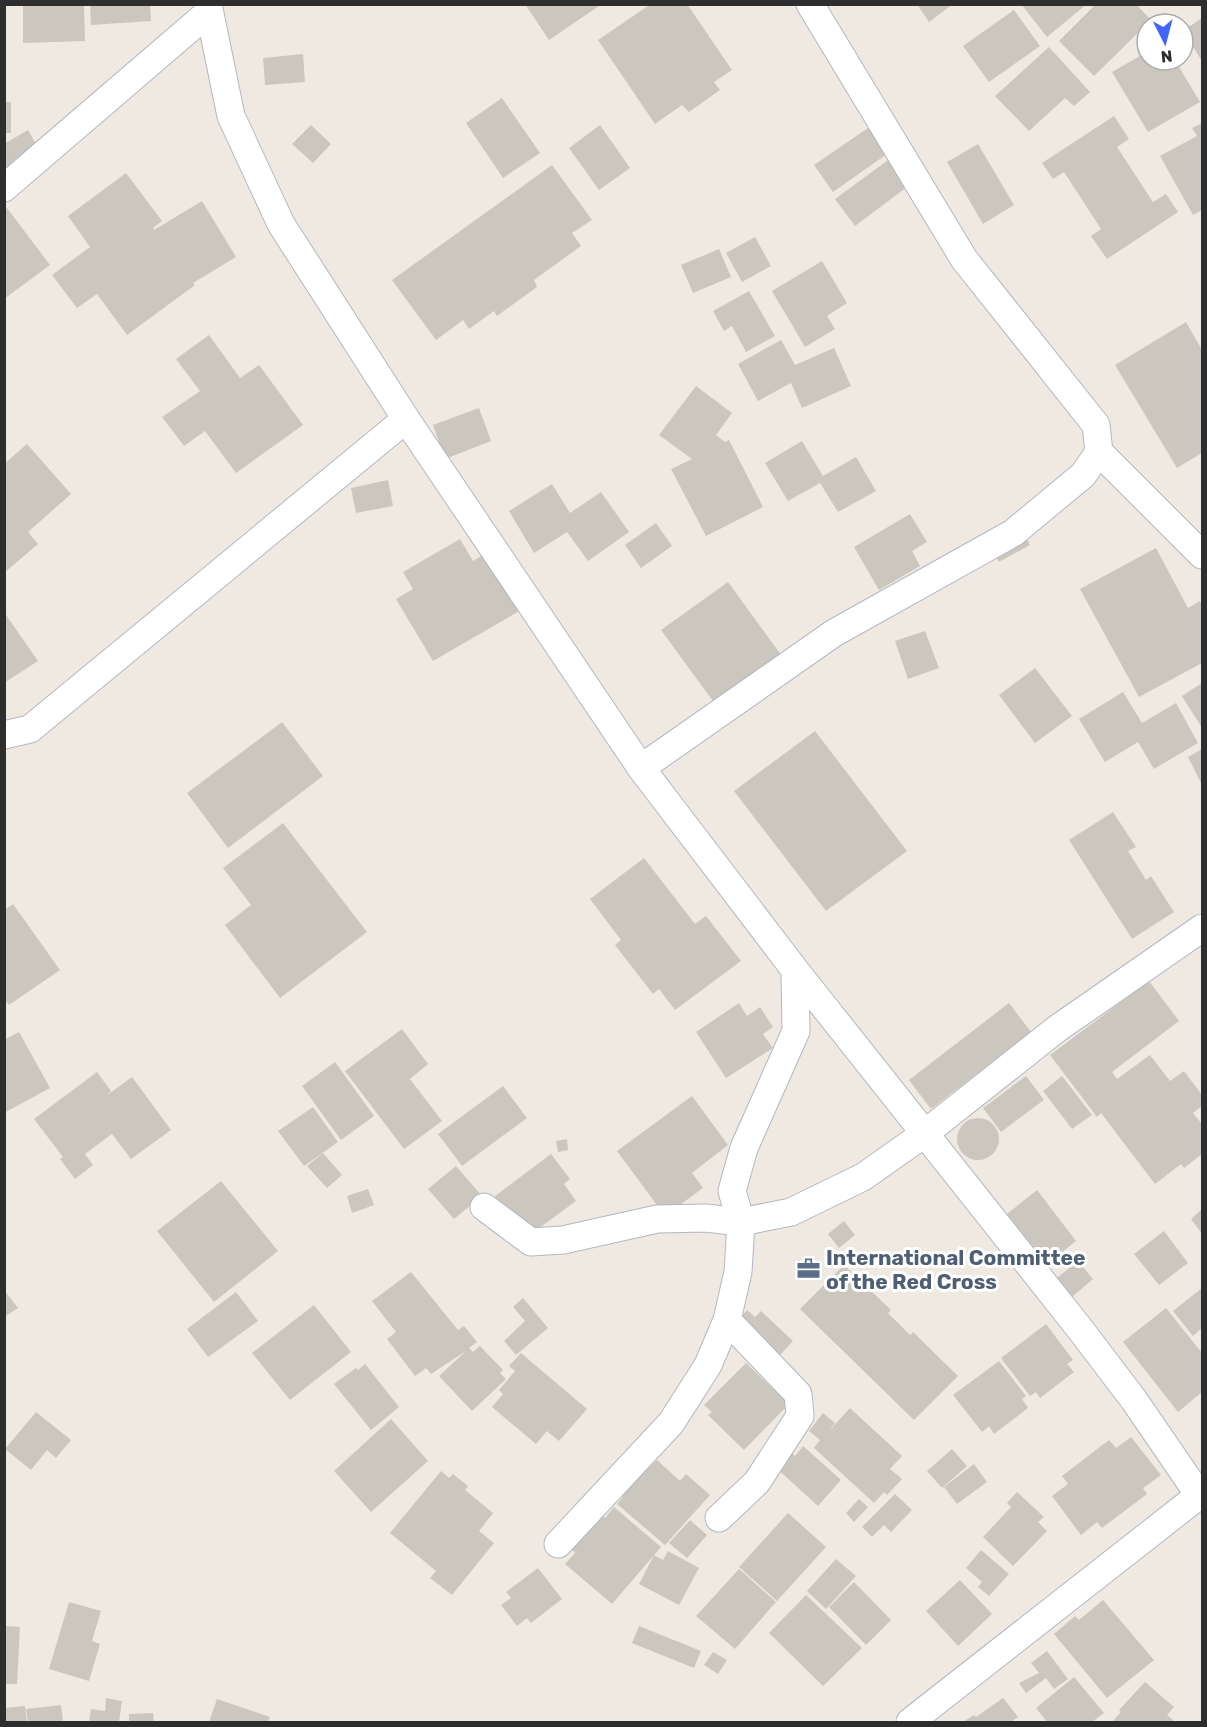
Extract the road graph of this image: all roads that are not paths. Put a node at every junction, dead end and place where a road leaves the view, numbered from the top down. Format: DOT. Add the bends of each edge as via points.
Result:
graph roads {
  1 [pos="810,4"];
  2 [pos="208,8"];
  3 [pos="4,188"];
  4 [pos="406,419"];
  5 [pos="1099,452"];
  6 [pos="1203,555"];
  7 [pos="4,735"];
  8 [pos="641,768"];
  9 [pos="1199,937"];
  10 [pos="795,969"];
  11 [pos="924,1134"];
  12 [pos="484,1207"];
  13 [pos="741,1222"];
  14 [pos="727,1320"];
  15 [pos="1201,1495"];
  16 [pos="719,1518"];
  17 [pos="558,1544"];
  18 [pos="910,1722"];
  1 -- 5 [label="street" via="964,259 1096,425"];
  2 -- 3 [label="street"];
  2 -- 4 [label="street" via="231,116 281,224"];
  4 -- 7 [label="street" via="30,729"];
  4 -- 8 [label="street"];
  5 -- 6 [label="street"];
  5 -- 8 [label="street" via="1083,475 1013,533 834,633"];
  8 -- 10 [label="street"];
  9 -- 11 [label="street" via="1058,1028"];
  10 -- 11 [label="street"];
  10 -- 13 [label="street" via="796,1031 744,1148 732,1191"];
  11 -- 13 [label="street" via="863,1177 791,1212"];
  11 -- 15 [label="street" via="1080,1329"];
  12 -- 13 [label="street" via="531,1242 563,1240 657,1219"];
  13 -- 14 [label="street" via="738,1272"];
  14 -- 16 [label="street" via="798,1394 800,1416 757,1482"];
  14 -- 17 [label="street" via="708,1365 671,1423"];
  15 -- 18 [label="street"];
}
